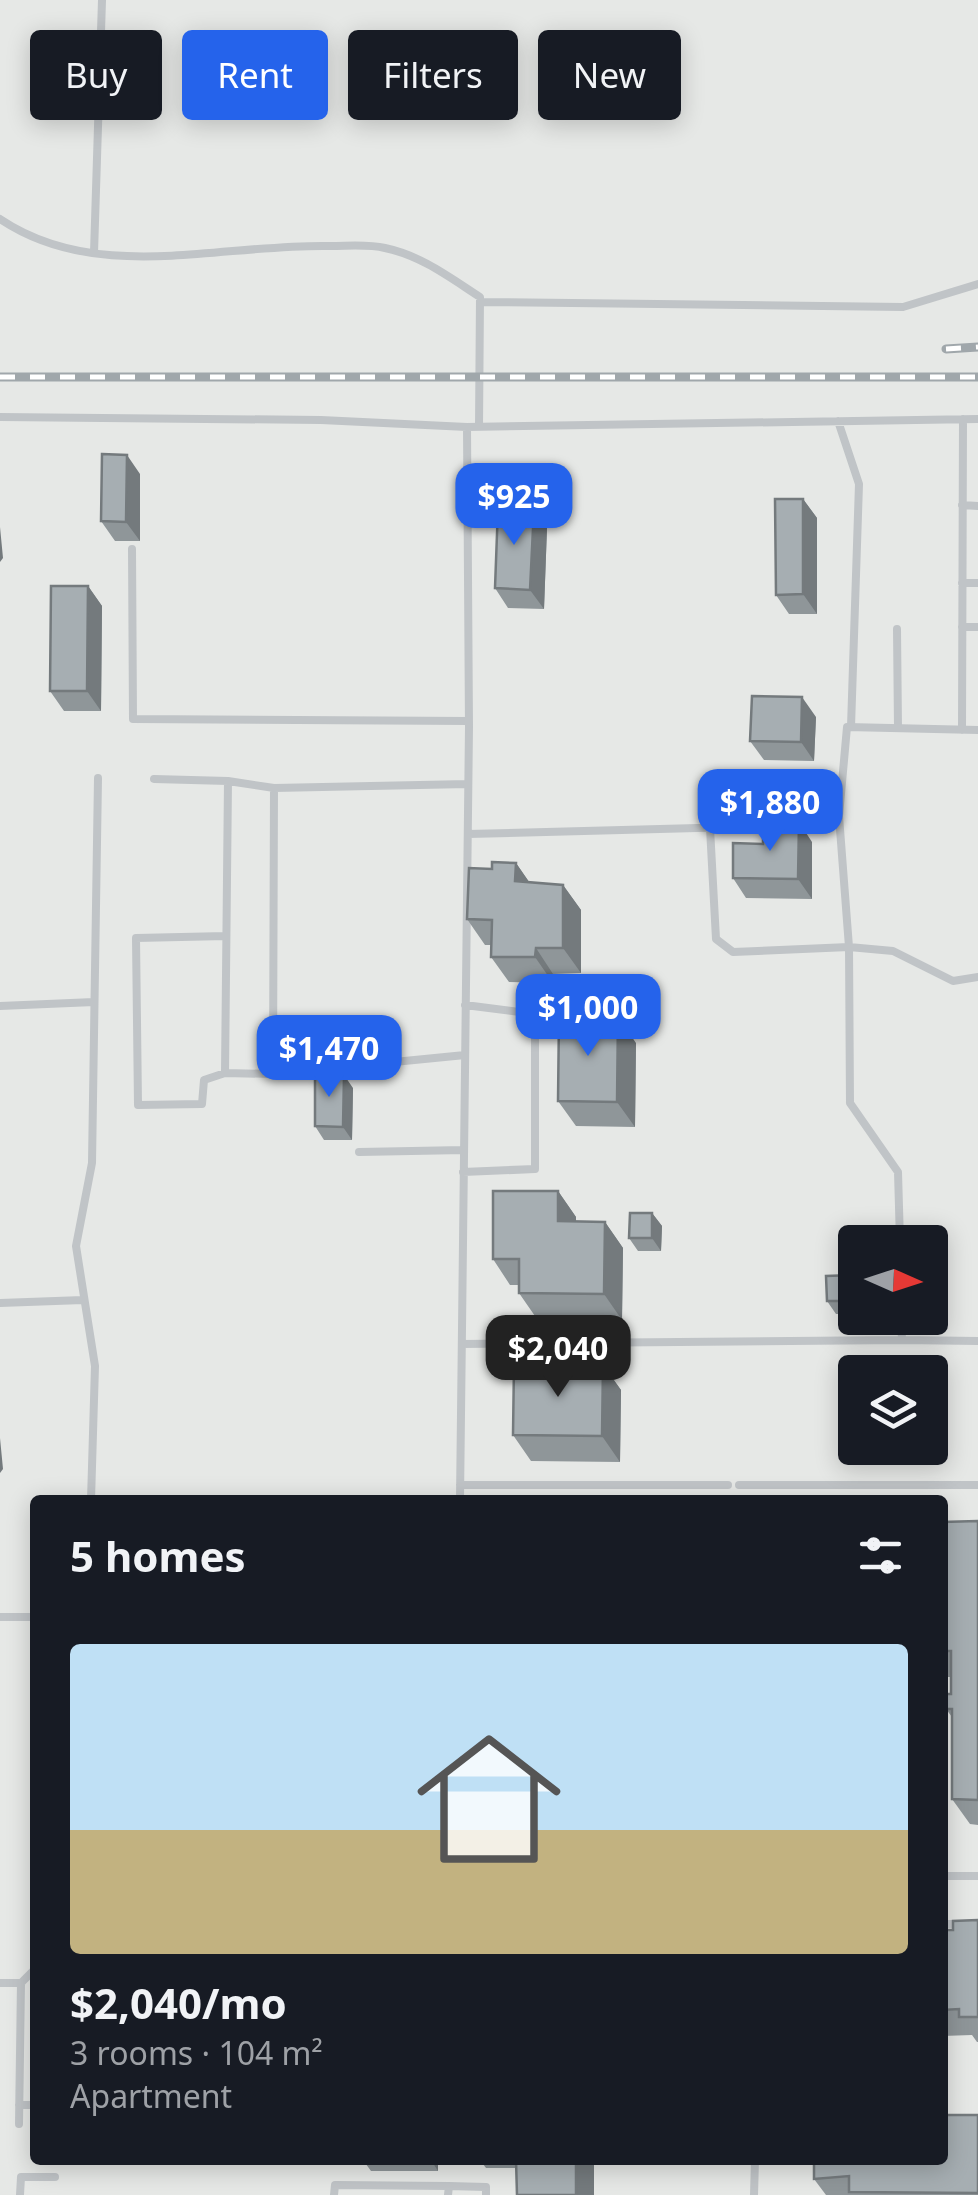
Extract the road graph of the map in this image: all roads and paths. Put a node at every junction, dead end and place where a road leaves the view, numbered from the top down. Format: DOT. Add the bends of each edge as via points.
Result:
graph roads {
  1 [pos="102,0"];
  2 [pos="0,219"];
  3 [pos="94,252"];
  4 [pos="978,284"];
  5 [pos="480,302"];
  6 [pos="0,417"];
  7 [pos="962,419"];
  8 [pos="978,419"];
  9 [pos="838,421"];
  10 [pos="468,427"];
  11 [pos="479,427"];
  12 [pos="962,505"];
  13 [pos="978,506"];
  14 [pos="132,549"];
  15 [pos="962,583"];
  16 [pos="978,583"];
  17 [pos="962,627"];
  18 [pos="978,627"];
  19 [pos="897,629"];
  20 [pos="469,721"];
  21 [pos="851,727"];
  22 [pos="898,728"];
  23 [pos="962,730"];
  24 [pos="978,730"];
  25 [pos="98,778"];
  26 [pos="154,779"];
  27 [pos="228,781"];
  28 [pos="468,784"];
  29 [pos="274,788"];
  30 [pos="839,825"];
  31 [pos="710,828"];
  32 [pos="468,834"];
  33 [pos="226,936"];
  34 [pos="850,947"];
  35 [pos="978,977"];
  36 [pos="94,1002"];
  37 [pos="466,1005"];
  38 [pos="0,1006"];
  39 [pos="465,1056"];
  40 [pos="225,1073"];
  41 [pos="272,1074"];
  42 [pos="464,1150"];
  43 [pos="359,1152"];
  44 [pos="464,1172"];
  45 [pos="900,1225"];
  46 [pos="82,1300"];
  47 [pos="0,1303"];
  48 [pos="902,1335"];
  49 [pos="902,1340"];
  50 [pos="978,1341"];
  51 [pos="462,1344"];
  52 [pos="460,1485"];
  53 [pos="712,1485"];
  54 [pos="728,1485"];
  55 [pos="740,1485"];
  56 [pos="837,1485"];
  57 [pos="978,1485"];
  58 [pos="92,1495"];
  59 [pos="460,1495"];
  60 [pos="712,1495"];
  61 [pos="837,1495"];
  62 [pos="0,1617"];
  63 [pos="30,1617"];
  64 [pos="948,1876"];
  65 [pos="978,1876"];
  66 [pos="948,1924"];
  67 [pos="978,1924"];
  68 [pos="30,1975"];
  69 [pos="0,1982"];
  70 [pos="21,1986"];
  71 [pos="30,1988"];
  72 [pos="21,2031"];
  73 [pos="30,2031"];
  74 [pos="19,2105"];
  75 [pos="30,2105"];
  76 [pos="19,2124"];
  77 [pos="755,2165"];
  78 [pos="55,2177"];
  79 [pos="413,2190"];
  80 [pos="448,2191"];
  81 [pos="20,2195"];
  82 [pos="334,2195"];
  83 [pos="486,2195"];
  84 [pos="754,2195"];
  1 -- 3 [label="lane"];
  2 -- 3 [label="lane" via="32,238"];
  3 -- 5 [label="lane" via="137,258 294,245 381,247 420,258"];
  4 -- 5 [label="lane" via="904,306"];
  5 -- 11 [label="lane"];
  6 -- 10 [label="lane"];
  7 -- 8 [label="lane"];
  7 -- 9 [label="lane"];
  7 -- 12 [label="lane"];
  9 -- 11 [label="lane"];
  9 -- 21 [label="lane" via="859,484"];
  10 -- 11 [label="lane"];
  10 -- 20 [label="lane"];
  12 -- 13 [label="lane"];
  12 -- 15 [label="lane"];
  14 -- 20 [label="lane" via="133,719"];
  15 -- 16 [label="lane"];
  15 -- 17 [label="lane"];
  17 -- 18 [label="lane"];
  17 -- 23 [label="lane"];
  19 -- 22 [label="lane"];
  20 -- 28 [label="lane"];
  21 -- 22 [label="lane"];
  21 -- 30 [label="lane"];
  22 -- 23 [label="lane"];
  23 -- 24 [label="lane"];
  25 -- 36 [label="lane"];
  26 -- 27 [label="lane"];
  27 -- 29 [label="lane"];
  27 -- 33 [label="lane"];
  28 -- 29 [label="lane"];
  28 -- 32 [label="lane"];
  29 -- 41 [label="lane"];
  30 -- 31 [label="lane"];
  30 -- 34 [label="lane"];
  31 -- 32 [label="lane"];
  31 -- 34 [label="lane" via="716,939 733,952"];
  32 -- 37 [label="lane"];
  33 -- 40 [label="lane"];
  33 -- 40 [label="lane" via="136,938 138,1105 202,1104 204,1080"];
  34 -- 35 [label="lane" via="893,951 953,981"];
  34 -- 45 [label="lane" via="850,1103 898,1172"];
  36 -- 38 [label="lane"];
  36 -- 46 [label="lane" via="92,1164 76,1246"];
  37 -- 39 [label="lane"];
  37 -- 44 [label="lane" via="535,1014 535,1169"];
  39 -- 41 [label="lane"];
  39 -- 42 [label="lane"];
  40 -- 41 [label="lane"];
  42 -- 43 [label="lane"];
  42 -- 44 [label="lane"];
  44 -- 51 [label="lane"];
  46 -- 47 [label="lane"];
  46 -- 58 [label="lane" via="95,1366"];
  48 -- 49 [label="lane"];
  49 -- 50 [label="lane"];
  49 -- 51 [label="lane"];
  51 -- 52 [label="lane"];
  52 -- 53 [label="lane"];
  52 -- 59 [label="lane"];
  53 -- 54 [label="lane"];
  53 -- 60 [label="lane"];
  55 -- 56 [label="lane"];
  56 -- 57 [label="lane"];
  56 -- 61 [label="lane"];
  62 -- 63 [label="lane"];
  64 -- 65 [label="lane"];
  66 -- 67 [label="lane"];
  68 -- 70 [label="lane"];
  69 -- 70 [label="lane"];
  70 -- 71 [label="lane"];
  70 -- 72 [label="lane"];
  72 -- 73 [label="lane"];
  72 -- 74 [label="lane"];
  74 -- 75 [label="lane"];
  74 -- 76 [label="lane"];
  77 -- 84 [label="lane"];
  78 -- 81 [label="lane" via="20,2177"];
  79 -- 80 [label="lane"];
  79 -- 82 [label="lane" via="334,2185"];
  80 -- 83 [label="lane" via="486,2187"];
}
